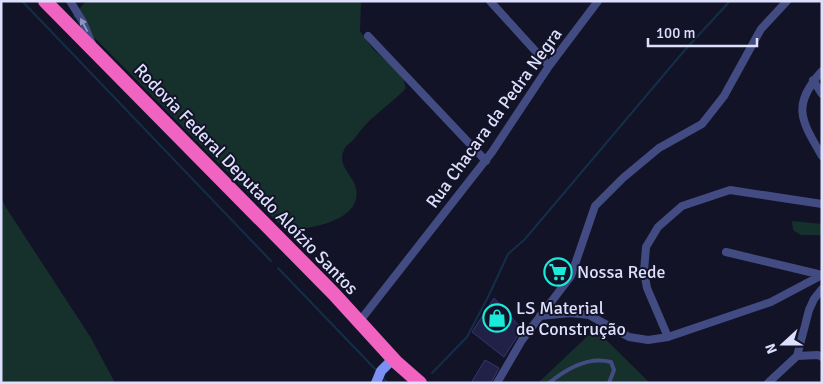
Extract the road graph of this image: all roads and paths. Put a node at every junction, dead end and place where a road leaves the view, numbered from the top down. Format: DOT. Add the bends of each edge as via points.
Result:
graph roads {
  1 [pos="45,1"];
  2 [pos="70,1"];
  3 [pos="490,1"];
  4 [pos="598,1"];
  5 [pos="786,1"];
  6 [pos="368,36"];
  7 [pos="94,50"];
  8 [pos="549,66"];
  9 [pos="822,71"];
  10 [pos="813,80"];
  11 [pos="822,94"];
  12 [pos="822,156"];
  13 [pos="486,161"];
  14 [pos="822,204"];
  15 [pos="726,252"];
  16 [pos="822,275"];
  17 [pos="822,289"];
  18 [pos="540,316"];
  19 [pos="359,322"];
  20 [pos="668,337"];
  21 [pos="797,356"];
  22 [pos="822,357"];
  23 [pos="395,361"];
  24 [pos="376,383"];
  25 [pos="415,383"];
  26 [pos="420,383"];
  27 [pos="497,383"];
  28 [pos="549,383"];
  29 [pos="608,383"];
  30 [pos="768,383"];
  1 -- 7 [label="highway, Rodovia Federal Deputado Aloízio Santos"];
  7 -- 2 [label="street, one-way" via="92,40"];
  3 -- 8 [label="street"];
  4 -- 8 [label="street, Rua Chacara da Pedra Negra"];
  5 -- 18 [label="street" via="761,29 724,96 702,124 659,148 595,206 571,276"];
  6 -- 13 [label="street"];
  7 -- 19 [label="highway, Rodovia Federal Deputado Aloízio Santos"];
  8 -- 13 [label="street, Rua Chacara da Pedra Negra"];
  9 -- 10 [label="street"];
  10 -- 11 [label="street"];
  10 -- 12 [label="street" via="801,114"];
  13 -- 19 [label="street, Rua Chacara da Pedra Negra"];
  14 -- 20 [label="street" via="730,190 682,206 658,227 646,247 644,271 647,288"];
  15 -- 16 [label="street"];
  16 -- 20 [label="street" via="772,302"];
  17 -- 21 [label="street" via="809,310"];
  18 -- 20 [label="street" via="589,315 629,337 648,340"];
  18 -- 27 [label="street"];
  19 -- 23 [label="highway, Rodovia Federal Deputado Aloízio Santos"];
  21 -- 22 [label="street"];
  21 -- 30 [label="street"];
  23 -- 24 [label="street" via="381,371"];
  23 -- 25 [label="highway"];
  23 -- 26 [label="highway, Rodovia Federal Deputado Aloízio Santos"];
  28 -- 29 [label="lane" via="579,364 601,359 611,362 614,370"];
}
